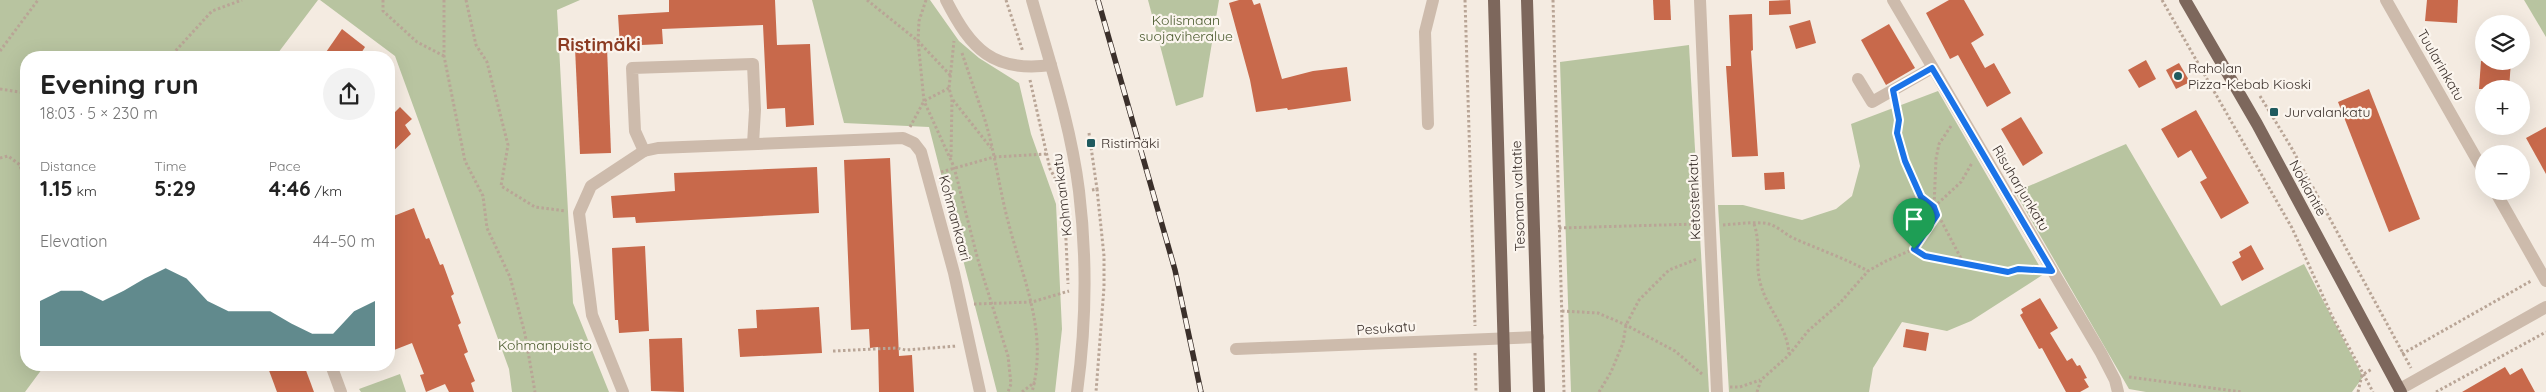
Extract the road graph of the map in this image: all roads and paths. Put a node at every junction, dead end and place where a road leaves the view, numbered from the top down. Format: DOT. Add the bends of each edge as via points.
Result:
graph roads {
  1 [pos="38,0"];
  2 [pos="242,0"];
  3 [pos="383,0"];
  4 [pos="444,0"];
  5 [pos="466,0"];
  6 [pos="867,0"];
  7 [pos="926,0"];
  8 [pos="946,0"];
  9 [pos="1006,0"];
  10 [pos="1032,0"];
  11 [pos="1433,0"];
  12 [pos="1465,0"];
  13 [pos="1494,0"];
  14 [pos="1527,0"];
  15 [pos="1553,0"];
  16 [pos="1700,0"];
  17 [pos="1893,0"];
  18 [pos="2162,0"];
  19 [pos="2184,0"];
  20 [pos="2386,0"];
  21 [pos="954,16"];
  22 [pos="918,41"];
  23 [pos="961,48"];
  24 [pos="0,51"];
  25 [pos="175,51"];
  26 [pos="444,56"];
  27 [pos="1051,65"];
  28 [pos="1027,68"];
  29 [pos="1932,68"];
  30 [pos="951,76"];
  31 [pos="1858,79"];
  32 [pos="949,88"];
  33 [pos="0,89"];
  34 [pos="2256,89"];
  35 [pos="1893,90"];
  36 [pos="20,92"];
  37 [pos="952,99"];
  38 [pos="924,101"];
  39 [pos="1958,112"];
  40 [pos="1428,124"];
  41 [pos="1088,133"];
  42 [pos="903,138"];
  43 [pos="753,144"];
  44 [pos="1980,149"];
  45 [pos="644,151"];
  46 [pos="992,151"];
  47 [pos="1046,154"];
  48 [pos="2475,156"];
  49 [pos="951,157"];
  50 [pos="994,157"];
  51 [pos="0,158"];
  52 [pos="20,165"];
  53 [pos="954,167"];
  54 [pos="946,170"];
  55 [pos="1097,189"];
  56 [pos="1079,191"];
  57 [pos="1063,192"];
  58 [pos="1064,200"];
  59 [pos="2500,200"];
  60 [pos="1934,207"];
  61 [pos="579,213"];
  62 [pos="1937,215"];
  63 [pos="1065,217"];
  64 [pos="1710,224"];
  65 [pos="1754,224"];
  66 [pos="1559,228"];
  67 [pos="1914,249"];
  68 [pos="1711,253"];
  69 [pos="1964,264"];
  70 [pos="2052,271"];
  71 [pos="1868,272"];
  72 [pos="2544,278"];
  73 [pos="1069,291"];
  74 [pos="1070,299"];
  75 [pos="1032,302"];
  76 [pos="980,304"];
  77 [pos="991,304"];
  78 [pos="2546,307"];
  79 [pos="1562,311"];
  80 [pos="1626,325"];
  81 [pos="2546,332"];
  82 [pos="1538,337"];
  83 [pos="1504,338"];
  84 [pos="1475,339"];
  85 [pos="970,345"];
  86 [pos="1236,349"];
  87 [pos="833,351"];
  88 [pos="2404,354"];
  89 [pos="1789,355"];
  90 [pos="333,371"];
  91 [pos="2362,375"];
  92 [pos="2132,376"];
  93 [pos="2418,379"];
  94 [pos="1761,380"];
  95 [pos="1035,382"];
  96 [pos="1717,387"];
  97 [pos="2401,391"];
  98 [pos="342,392"];
  99 [pos="536,392"];
  100 [pos="624,392"];
  101 [pos="980,392"];
  102 [pos="1008,392"];
  103 [pos="1022,392"];
  104 [pos="1032,392"];
  105 [pos="1077,392"];
  106 [pos="1476,392"];
  107 [pos="1505,392"];
  108 [pos="1539,392"];
  109 [pos="1564,392"];
  110 [pos="1599,392"];
  111 [pos="1757,392"];
  112 [pos="2118,392"];
  113 [pos="2242,392"];
  114 [pos="2358,392"];
  115 [pos="2373,392"];
  116 [pos="2436,392"];
  1 -- 24 [label="path"];
  2 -- 25 [label="path" via="212,11"];
  3 -- 26 [label="path" via="383,11 417,42"];
  4 -- 26 [label="path"];
  5 -- 61 [label="path" via="476,45 487,62 508,145 502,186 535,207"];
  6 -- 22 [label="path"];
  7 -- 22 [label="path" via="919,21"];
  8 -- 21 [label="street"];
  9 -- 28 [label="path"];
  10 -- 27 [label="street, Kohmankatu"];
  11 -- 40 [label="street" via="1425,32"];
  12 -- 84 [label="path"];
  13 -- 83 [label="main road, Tesoman valtatie"];
  14 -- 82 [label="main road, Tesoman valtatie"];
  15 -- 66 [label="path"];
  16 -- 64 [label="street, Ketostenkatu"];
  17 -- 29 [label="street, Risuharjunkatu"];
  18 -- 91 [label="path" via="2308,257 2332,316"];
  19 -- 97 [label="main road, Nokiantie" via="2256,124"];
  20 -- 48 [label="street, Tuularinkatu"];
  21 -- 28 [label="street" via="968,36 992,58"];
  21 -- 30 [label="path"];
  22 -- 30 [label="path"];
  22 -- 38 [label="path"];
  23 -- 46 [label="path"];
  26 -- 99 [label="path" via="465,161 483,196 487,228 510,277"];
  27 -- 28 [label="street"];
  27 -- 56 [label="street, Kohmankatu"];
  28 -- 47 [label="path"];
  29 -- 35 [label="street"];
  29 -- 39 [label="street, Risuharjunkatu"];
  30 -- 32 [label="path"];
  31 -- 35 [label="street" via="1872,102"];
  32 -- 37 [label="path"];
  32 -- 38 [label="path"];
  33 -- 36 [label="path"];
  34 -- 88 [label="path" via="2292,146"];
  35 -- 60 [label="path" via="1899,120 1897,133 1905,161 1921,197"];
  37 -- 46 [label="path"];
  37 -- 49 [label="path"];
  38 -- 42 [label="path"];
  38 -- 49 [label="path"];
  39 -- 44 [label="street, Risuharjunkatu"];
  39 -- 60 [label="path" via="1939,144"];
  41 -- 55 [label="path"];
  42 -- 43 [label="street"];
  42 -- 85 [label="street, Kohmankaari" via="914,143 921,152"];
  43 -- 45 [label="street"];
  43 -- 45 [label="street" via="756,110 753,64 632,68 635,130"];
  44 -- 60 [label="path" via="1961,182"];
  44 -- 70 [label="street, Risuharjunkatu"];
  45 -- 61 [label="street" via="591,186"];
  46 -- 50 [label="path"];
  47 -- 50 [label="path"];
  47 -- 57 [label="path"];
  49 -- 53 [label="path"];
  50 -- 53 [label="path"];
  50 -- 75 [label="path" via="1007,219"];
  51 -- 52 [label="path" via="8,156"];
  53 -- 54 [label="path"];
  53 -- 77 [label="path"];
  56 -- 57 [label="path"];
  56 -- 105 [label="street, Kohmankatu" via="1083,317"];
  57 -- 58 [label="path"];
  59 -- 72 [label="street"];
  60 -- 62 [label="path"];
  61 -- 100 [label="street" via="592,315"];
  62 -- 67 [label="path"];
  62 -- 69 [label="path"];
  63 -- 73 [label="path"];
  64 -- 65 [label="path"];
  64 -- 66 [label="path"];
  64 -- 68 [label="street, Ketostenkatu"];
  65 -- 71 [label="path" via="1763,222 1777,226 1792,237"];
  65 -- 89 [label="path" via="1758,234 1759,279 1788,339"];
  66 -- 79 [label="path"];
  67 -- 69 [label="path" via="1925,256"];
  67 -- 71 [label="path" via="1886,260"];
  68 -- 80 [label="path" via="1669,270 1639,300"];
  68 -- 96 [label="street, Ketostenkatu"];
  69 -- 70 [label="path" via="2008,272 2018,269"];
  70 -- 112 [label="street, Risuharjunkatu" via="2101,353"];
  71 -- 89 [label="path" via="1808,331"];
  72 -- 88 [label="path"];
  73 -- 74 [label="path"];
  73 -- 75 [label="path"];
  75 -- 77 [label="path"];
  75 -- 95 [label="path" via="1038,333"];
  76 -- 77 [label="path"];
  77 -- 102 [label="path" via="1008,356 1011,384"];
  78 -- 93 [label="street"];
  79 -- 80 [label="path" via="1598,313"];
  79 -- 109 [label="path"];
  80 -- 96 [label="path" via="1676,350"];
  80 -- 110 [label="path" via="1623,343"];
  81 -- 116 [label="path"];
  82 -- 83 [label="street, Pesukatu"];
  82 -- 108 [label="main road, Tesoman valtatie"];
  83 -- 84 [label="street, Pesukatu"];
  83 -- 107 [label="main road, Tesoman valtatie"];
  84 -- 86 [label="street, Pesukatu"];
  84 -- 106 [label="path"];
  85 -- 87 [label="path"];
  85 -- 101 [label="street, Kohmankaari"];
  88 -- 93 [label="path"];
  89 -- 94 [label="path"];
  90 -- 98 [label="street"];
  91 -- 114 [label="path"];
  91 -- 115 [label="path"];
  92 -- 113 [label="path"];
  93 -- 97 [label="street"];
  94 -- 96 [label="path" via="1740,387"];
  94 -- 111 [label="path"];
  95 -- 103 [label="path"];
  95 -- 104 [label="path"];
}
